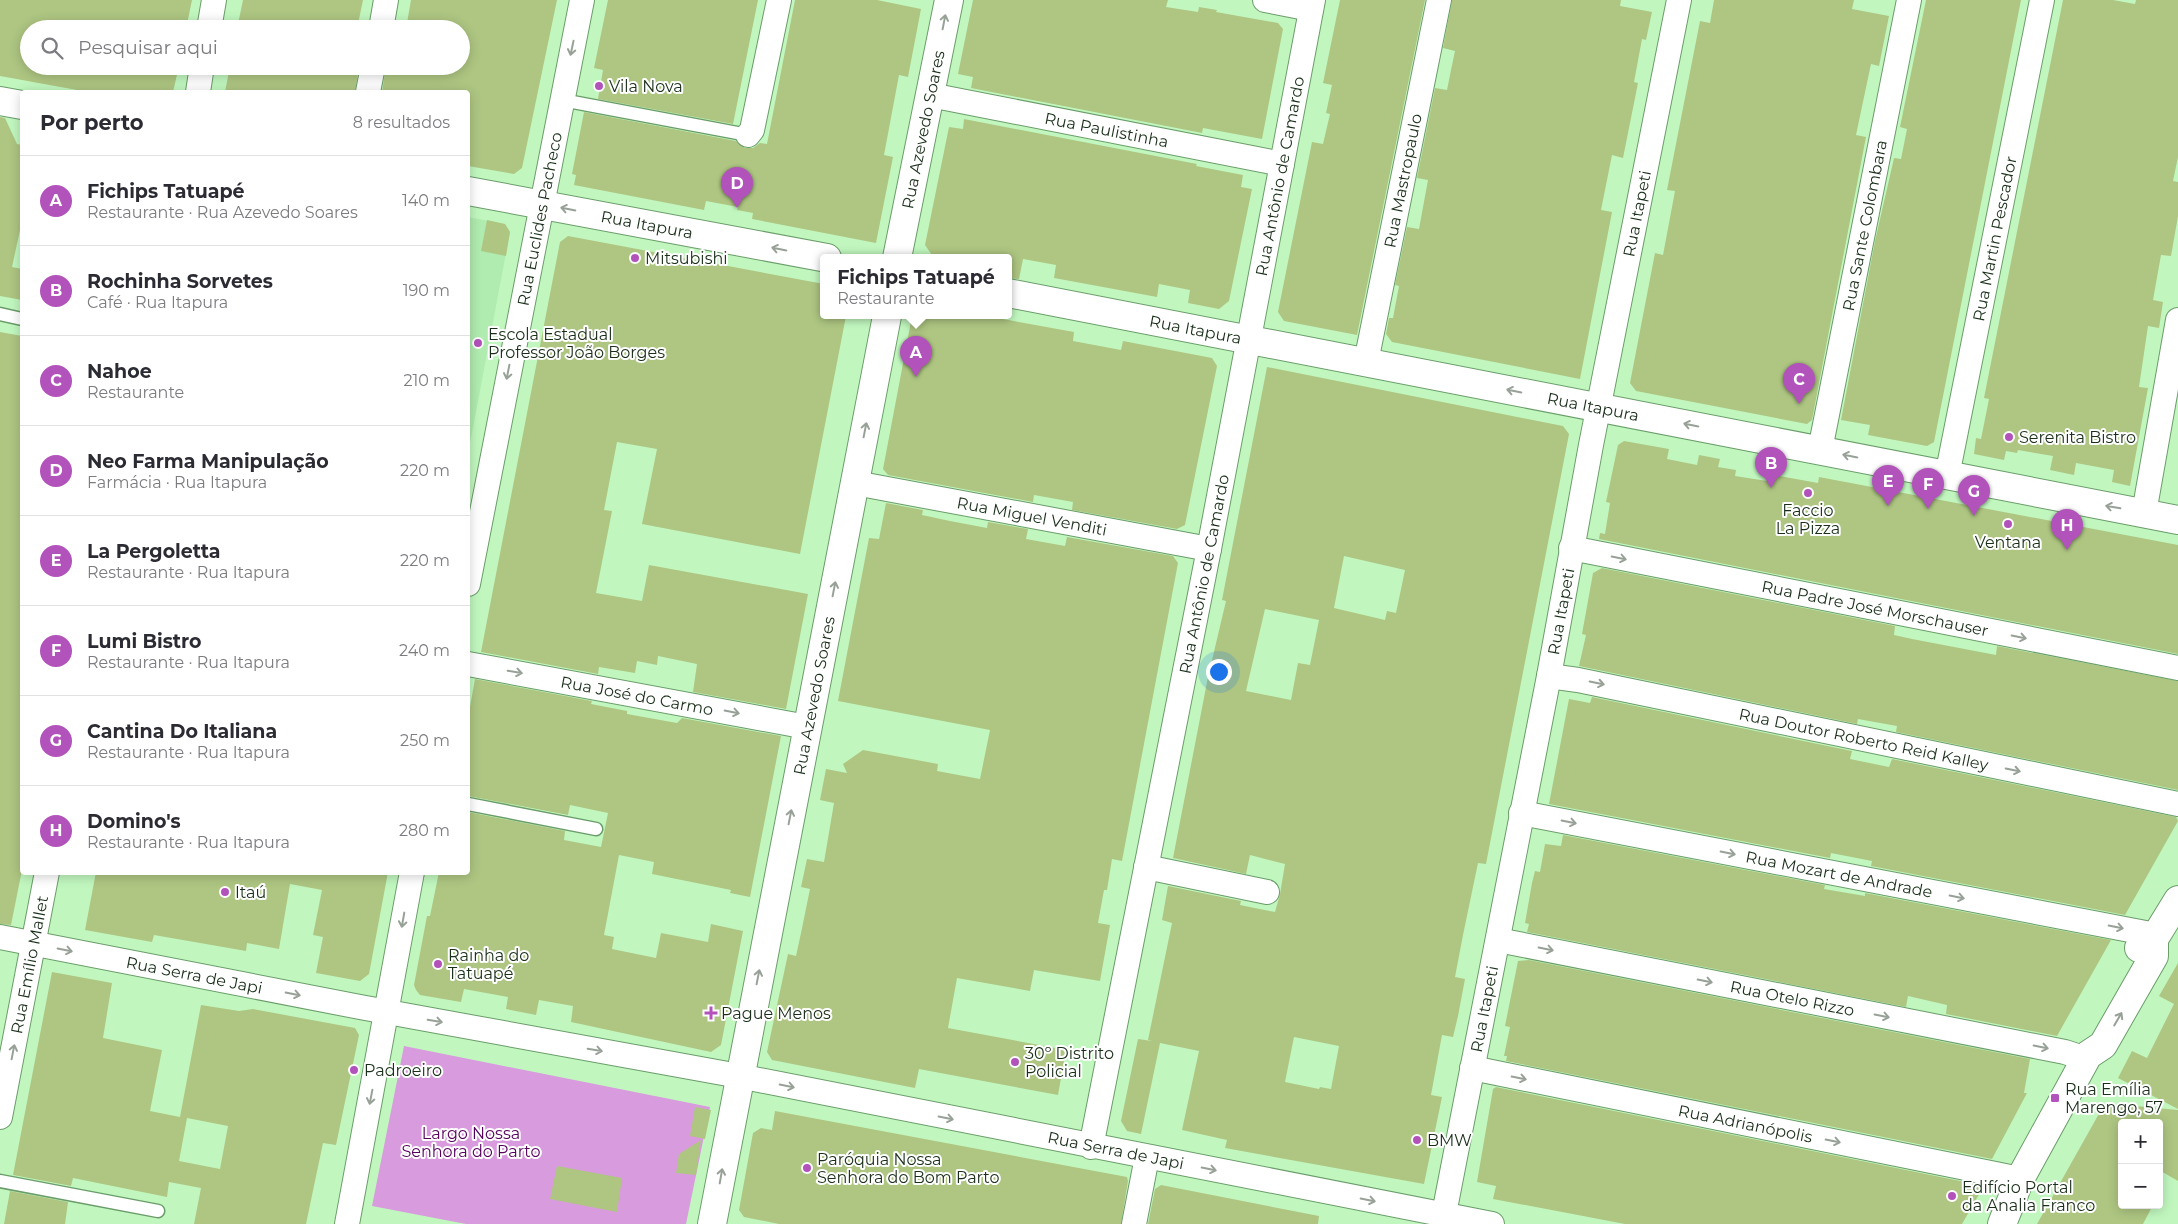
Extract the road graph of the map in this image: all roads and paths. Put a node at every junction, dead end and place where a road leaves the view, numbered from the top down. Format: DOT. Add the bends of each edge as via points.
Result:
graph roads {
  1 [pos="214,0"];
  2 [pos="386,0"];
  3 [pos="582,0"];
  4 [pos="779,0"];
  5 [pos="949,0"];
  6 [pos="1265,0"];
  7 [pos="1439,0"];
  8 [pos="1679,0"];
  9 [pos="1909,0"];
  10 [pos="2042,0"];
  11 [pos="1312,4"];
  12 [pos="211,20"];
  13 [pos="382,20"];
  14 [pos="201,75"];
  15 [pos="371,75"];
  16 [pos="198,90"];
  17 [pos="368,90"];
  18 [pos="930,95"];
  19 [pos="562,100"];
  20 [pos="0,101"];
  21 [pos="20,105"];
  22 [pos="748,135"];
  23 [pos="1282,164"];
  24 [pos="470,191"];
  25 [pos="540,204"];
  26 [pos="899,254"];
  27 [pos="820,257"];
  28 [pos="1012,294"];
  29 [pos="0,314"];
  30 [pos="20,319"];
  31 [pos="886,319"];
  32 [pos="2178,320"];
  33 [pos="1248,339"];
  34 [pos="1366,362"];
  35 [pos="1598,407"];
  36 [pos="1820,450"];
  37 [pos="1947,476"];
  38 [pos="855,483"];
  39 [pos="2144,513"];
  40 [pos="2178,520"];
  41 [pos="1571,548"];
  42 [pos="1208,549"];
  43 [pos="470,573"];
  44 [pos="470,664"];
  45 [pos="2178,668"];
  46 [pos="1549,676"];
  47 [pos="807,727"];
  48 [pos="470,804"];
  49 [pos="2178,804"];
  50 [pos="1521,813"];
  51 [pos="596,830"];
  52 [pos="1146,867"];
  53 [pos="46,875"];
  54 [pos="411,875"];
  55 [pos="1267,892"];
  56 [pos="2178,900"];
  57 [pos="0,937"];
  58 [pos="2155,937"];
  59 [pos="1498,940"];
  60 [pos="34,943"];
  61 [pos="387,1012"];
  62 [pos="2087,1057"];
  63 [pos="1472,1068"];
  64 [pos="739,1076"];
  65 [pos="0,1117"];
  66 [pos="1091,1147"];
  67 [pos="1147,1157"];
  68 [pos="2020,1179"];
  69 [pos="0,1181"];
  70 [pos="158,1211"];
  71 [pos="1442,1219"];
  72 [pos="715,1223"];
  73 [pos="347,1224"];
  74 [pos="1134,1224"];
  75 [pos="1492,1224"];
  76 [pos="2002,1224"];
  1 -- 12 [label="street"];
  2 -- 13 [label="street"];
  3 -- 19 [label="street, Rua Euclides Pacheco, one-way"];
  4 -- 22 [label="street" via="752,130"];
  18 -- 5 [label="street, Rua Azevedo Soares, one-way"];
  6 -- 11 [label="street"];
  7 -- 34 [label="street, Rua Mastropaulo"];
  8 -- 35 [label="street, Rua Itapeti"];
  9 -- 36 [label="street, Rua Sante Colombara"];
  10 -- 37 [label="street, Rua Martin Pescador"];
  11 -- 23 [label="street, Rua Antônio de Camardo"];
  14 -- 16 [label="street"];
  15 -- 17 [label="street"];
  18 -- 23 [label="street, Rua Paulistinha"];
  18 -- 26 [label="street, Rua Azevedo Soares"];
  19 -- 22 [label="lane"];
  19 -- 25 [label="street, Rua Euclides Pacheco"];
  20 -- 21 [label="street"];
  23 -- 33 [label="street, Rua Antônio de Camardo"];
  24 -- 25 [label="street, Rua Itapura"];
  27 -- 25 [label="street, Rua Itapura, one-way"];
  25 -- 43 [label="street, Rua Euclides Pacheco, one-way"];
  28 -- 33 [label="street, Rua Itapura"];
  29 -- 30 [label="lane"];
  38 -- 31 [label="street, Rua Azevedo Soares, one-way"];
  32 -- 39 [label="street"];
  33 -- 34 [label="street, Rua Itapura"];
  33 -- 42 [label="street, Rua Antônio de Camardo"];
  35 -- 34 [label="street, Rua Itapura, one-way"];
  36 -- 35 [label="street, Rua Itapura, one-way"];
  35 -- 41 [label="street, Rua Itapeti"];
  37 -- 36 [label="street, Rua Itapura, one-way"];
  39 -- 37 [label="street, Rua Itapura, one-way"];
  38 -- 42 [label="street, Rua Miguel Venditi"];
  47 -- 38 [label="street, Rua Azevedo Soares, one-way"];
  39 -- 40 [label="street, Rua Itapura"];
  41 -- 45 [label="street, Rua Padre José Morschauser, one-way"];
  41 -- 46 [label="street, Rua Itapeti"];
  42 -- 52 [label="street, Rua Antônio de Camardo"];
  44 -- 47 [label="street, Rua José do Carmo, one-way"];
  46 -- 49 [label="street, Rua Doutor Roberto Reid Kalley, one-way"];
  46 -- 50 [label="street, Rua Itapeti"];
  64 -- 47 [label="street, Rua Azevedo Soares, one-way"];
  48 -- 51 [label="lane"];
  50 -- 58 [label="street, Rua Mozart de Andrade, one-way"];
  50 -- 59 [label="street, Rua Itapeti"];
  52 -- 55 [label="street"];
  52 -- 66 [label="street, Rua Antônio de Camardo"];
  53 -- 60 [label="street, Rua Emílio Mallet"];
  54 -- 61 [label="street, one-way"];
  56 -- 58 [label="street"];
  57 -- 60 [label="street, Rua Serra de Japi"];
  58 -- 62 [label="street" via="2138,948 2092,1029 2088,1037"];
  59 -- 62 [label="street, Rua Otelo Rizzo, one-way"];
  59 -- 63 [label="street, Rua Itapeti"];
  60 -- 61 [label="street, Rua Serra de Japi, one-way"];
  65 -- 60 [label="street, Rua Emílio Mallet, one-way"];
  61 -- 64 [label="street, one-way"];
  61 -- 73 [label="street, one-way"];
  62 -- 68 [label="street"];
  63 -- 68 [label="street, Rua Adrianópolis, one-way"];
  63 -- 71 [label="street, Rua Itapeti"];
  64 -- 66 [label="street, Rua Serra de Japi, one-way"];
  72 -- 64 [label="street, one-way"];
  66 -- 67 [label="street, Rua Serra de Japi"];
  67 -- 71 [label="street, Rua Serra de Japi, one-way"];
  67 -- 74 [label="street"];
  68 -- 76 [label="street"];
  69 -- 70 [label="lane"];
  71 -- 75 [label="street, Rua Serra de Japi"];
}
